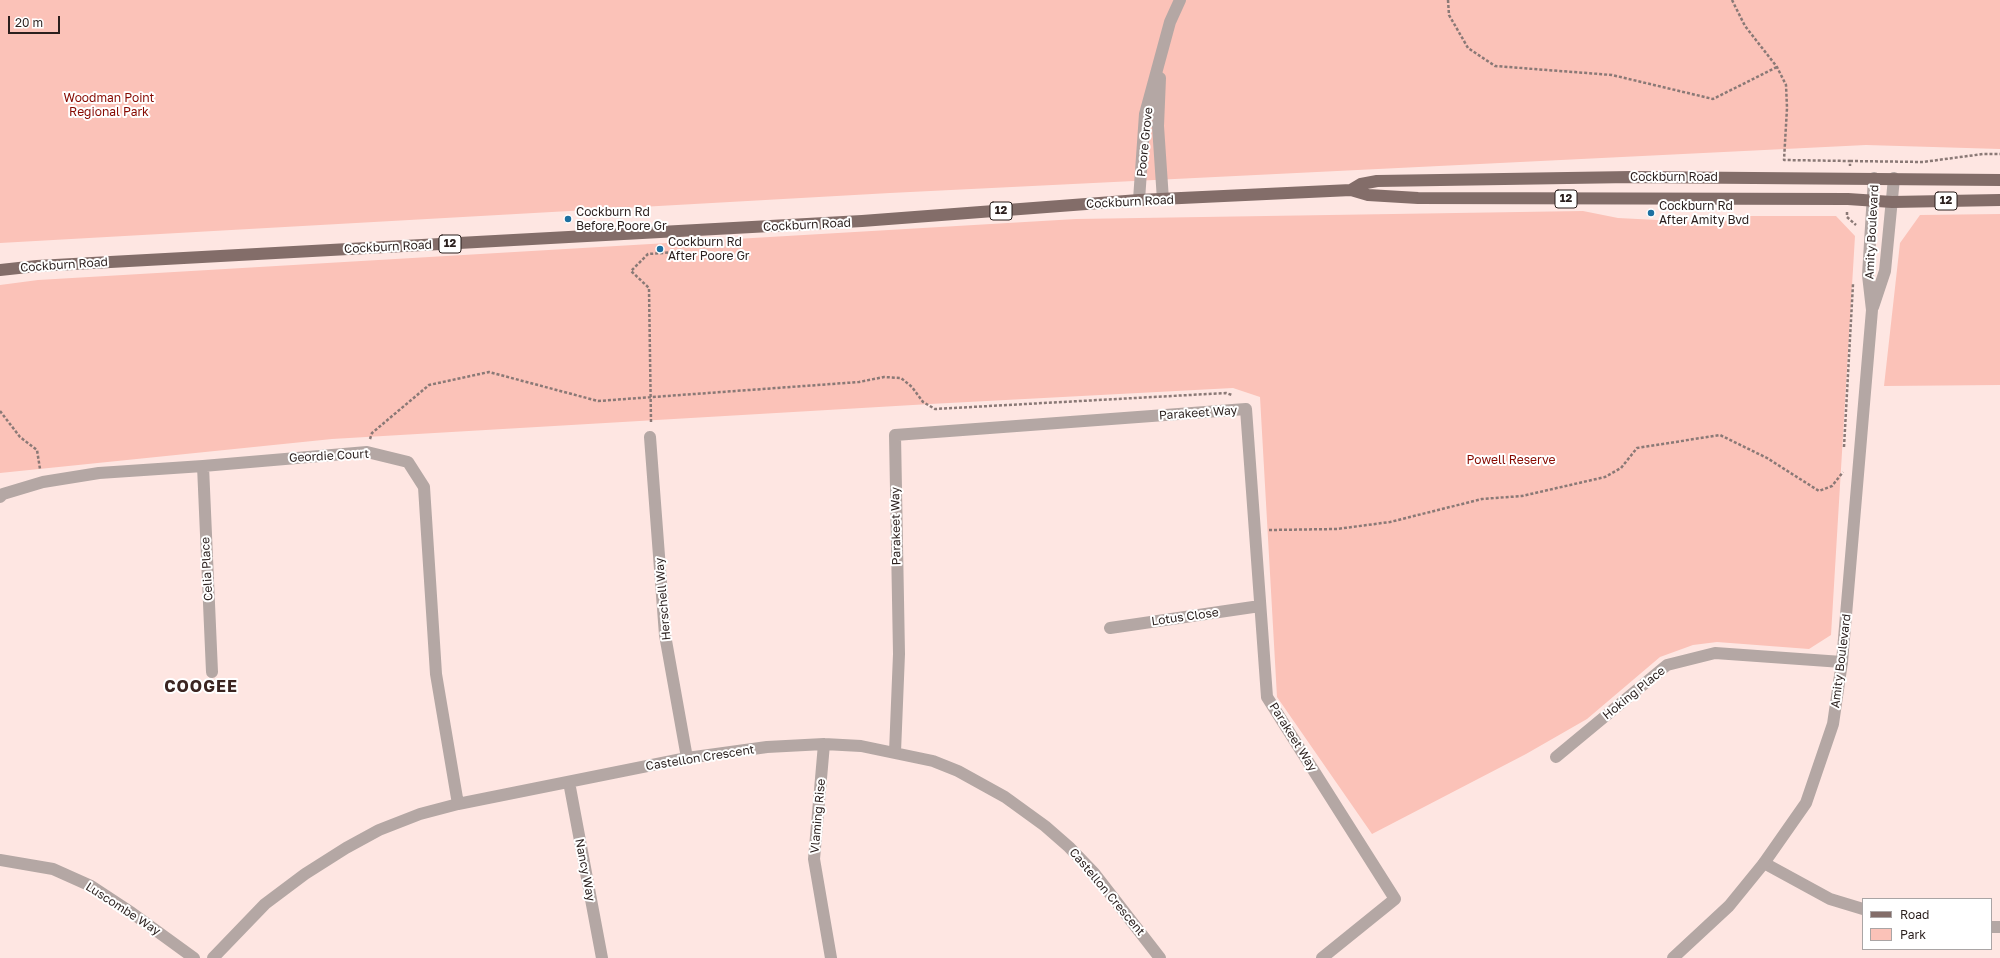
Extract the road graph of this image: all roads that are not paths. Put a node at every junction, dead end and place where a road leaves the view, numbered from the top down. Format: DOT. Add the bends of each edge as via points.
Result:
graph roads {
  1 [pos="1180,0"];
  2 [pos="1161,60"];
  3 [pos="1874,178"];
  4 [pos="1894,178"];
  5 [pos="2000,180"];
  6 [pos="1351,190"];
  7 [pos="1139,200"];
  8 [pos="1164,200"];
  9 [pos="2000,200"];
  10 [pos="1873,201"];
  11 [pos="1892,202"];
  12 [pos="0,270"];
  13 [pos="1872,310"];
  14 [pos="650,437"];
  15 [pos="202,466"];
  16 [pos="0,497"];
  17 [pos="1260,606"];
  18 [pos="1110,628"];
  19 [pos="1842,662"];
  20 [pos="212,672"];
  21 [pos="824,744"];
  22 [pos="895,752"];
  23 [pos="1556,757"];
  24 [pos="688,758"];
  25 [pos="569,782"];
  26 [pos="458,804"];
  27 [pos="0,860"];
  28 [pos="1764,863"];
  29 [pos="1862,908"];
  30 [pos="194,958"];
  31 [pos="213,958"];
  32 [pos="602,958"];
  33 [pos="831,958"];
  34 [pos="1160,958"];
  35 [pos="1322,958"];
  36 [pos="1673,958"];
  1 -- 2 [label="street, Poore Grove" via="1170,22"];
  2 -- 7 [label="street, Poore Grove" via="1145,114"];
  2 -- 8 [label="street, Poore Grove" via="1158,126"];
  3 -- 4 [label="main road, Cockburn Road / 12"];
  3 -- 6 [label="main road, Cockburn Road / 12" via="1631,177 1384,181 1361,184"];
  3 -- 10 [label="street, Amity Boulevard"];
  4 -- 5 [label="main road, Cockburn Road / 12"];
  4 -- 11 [label="street, Amity Boulevard"];
  6 -- 8 [label="main road, Cockburn Road / 12"];
  6 -- 10 [label="main road, Cockburn Road / 12" via="1368,195 1418,198"];
  7 -- 8 [label="main road, Cockburn Road / 12"];
  7 -- 12 [label="main road, Cockburn Road / 12" via="862,221"];
  9 -- 11 [label="main road, Cockburn Road / 12"];
  10 -- 11 [label="main road, Cockburn Road / 12"];
  10 -- 13 [label="street, Amity Boulevard" via="1868,275"];
  11 -- 13 [label="street, Amity Boulevard" via="1885,271"];
  13 -- 19 [label="street, Amity Boulevard"];
  14 -- 24 [label="street, Herschell Way" via="665,635"];
  15 -- 16 [label="street, Geordie Court" via="99,473 43,482"];
  15 -- 20 [label="street, Celia Place"];
  15 -- 26 [label="street, Geordie Court" via="367,452 408,462 424,487 436,674"];
  17 -- 18 [label="street, Lotus Close"];
  17 -- 22 [label="street, Parakeet Way" via="1246,409 895,435 899,654"];
  17 -- 35 [label="street, Parakeet Way" via="1267,696 1395,899"];
  19 -- 23 [label="street, Hoking Place" via="1716,653 1667,665"];
  19 -- 28 [label="street, Amity Boulevard" via="1833,724 1806,803"];
  21 -- 22 [label="street, Castellon Crescent" via="861,746"];
  21 -- 24 [label="street, Castellon Crescent" via="767,747"];
  21 -- 33 [label="street, Vlaming Rise" via="814,859"];
  22 -- 34 [label="street, Castellon Crescent" via="933,761 958,771 1005,797 1045,826 1094,873"];
  24 -- 25 [label="street, Castellon Crescent"];
  25 -- 26 [label="street, Castellon Crescent"];
  25 -- 32 [label="street, Nancy Way"];
  26 -- 31 [label="street, Castellon Crescent" via="420,814 379,830 346,848 265,904"];
  27 -- 30 [label="street, Luscombe Way" via="53,869 91,886"];
  28 -- 29 [label="street" via="1830,898"];
  28 -- 36 [label="street, Amity Boulevard" via="1729,906"];
}
